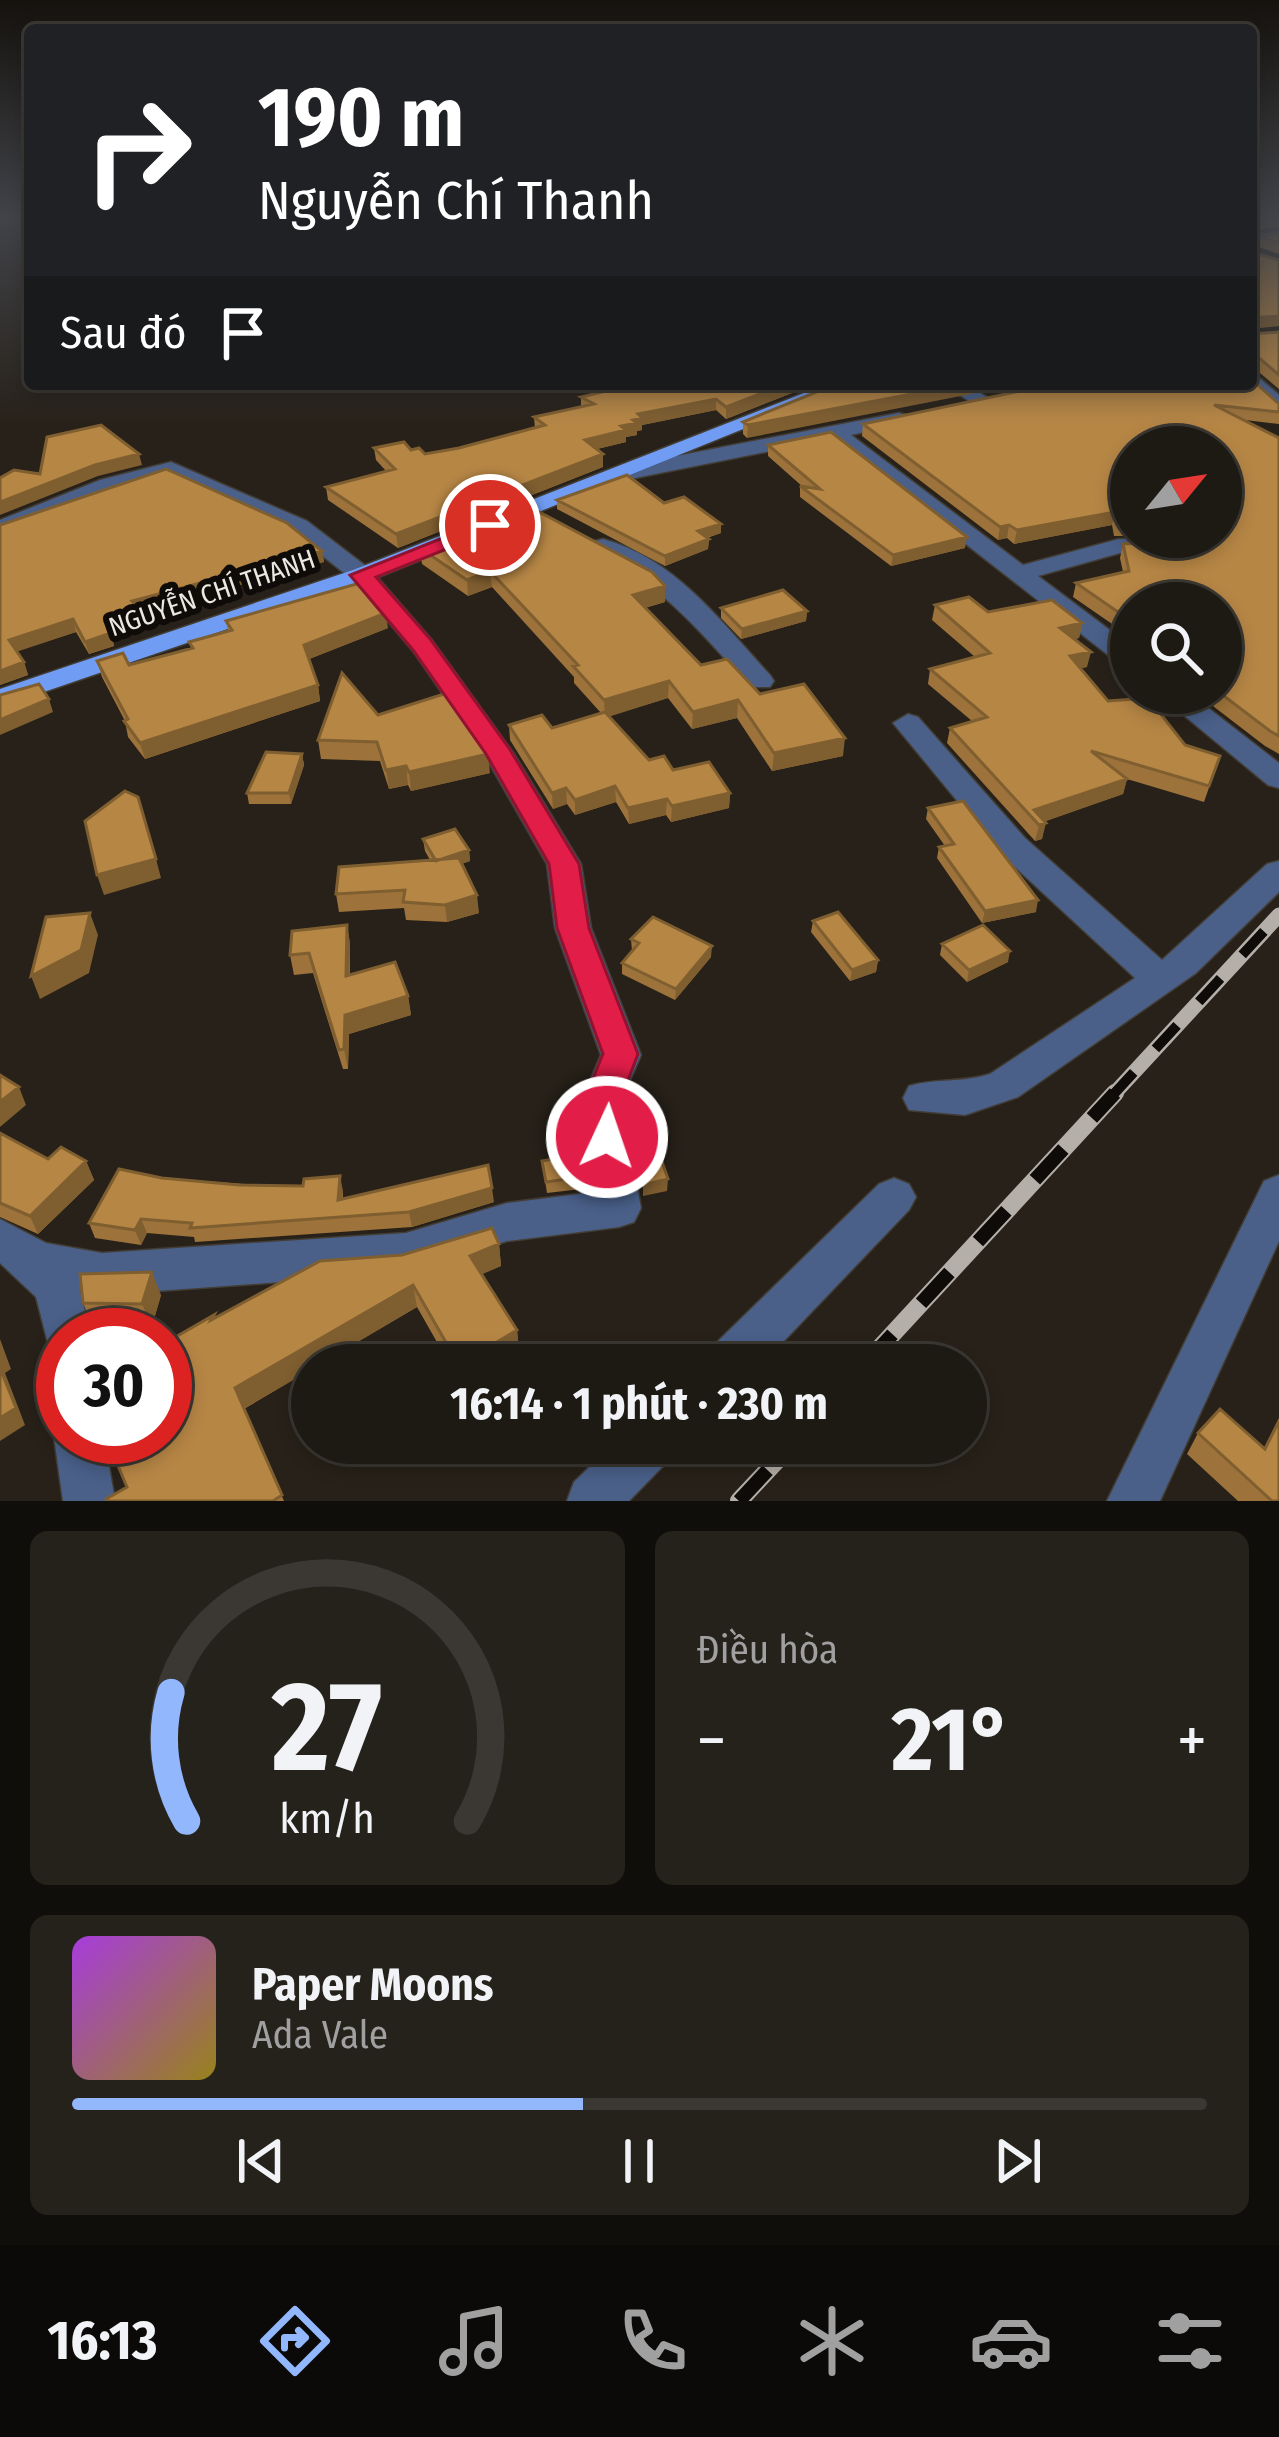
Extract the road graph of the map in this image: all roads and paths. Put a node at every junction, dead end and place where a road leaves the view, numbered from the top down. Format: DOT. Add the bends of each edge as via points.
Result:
graph roads {
  1 [pos="1257,383"];
  2 [pos="829,390"];
  3 [pos="963,390"];
  4 [pos="1010,399"];
  5 [pos="986,403"];
  6 [pos="1279,407"];
  7 [pos="835,432"];
  8 [pos="625,473"];
  9 [pos="553,519"];
  10 [pos="0,528"];
  11 [pos="1110,548"];
  12 [pos="1020,573"];
  13 [pos="362,575"];
  14 [pos="1110,643"];
  15 [pos="760,682"];
  16 [pos="0,698"];
  17 [pos="1198,714"];
  18 [pos="908,723"];
  19 [pos="1279,778"];
  20 [pos="1279,872"];
  21 [pos="1160,980"];
  22 [pos="923,1098"];
  23 [pos="1279,1193"];
  24 [pos="894,1197"];
  25 [pos="0,1239"];
  26 [pos="40,1262"];
  27 [pos="64,1308"];
  28 [pos="749,1344"];
  29 [pos="83,1464"];
  30 [pos="629,1464"];
  31 [pos="89,1501"];
  32 [pos="593,1501"];
  33 [pos="1133,1501"];
  1 -- 6 [label="street"];
  2 -- 8 [label="main road, NGUYỄN CHÍ THANH"];
  3 -- 5 [label="street"];
  4 -- 5 [label="street"];
  5 -- 7 [label="street"];
  7 -- 8 [label="street"];
  7 -- 12 [label="street"];
  8 -- 9 [label="main road, NGUYỄN CHÍ THANH"];
  9 -- 13 [label="main road, NGUYỄN CHÍ THANH"];
  9 -- 15 [label="street" via="664,580"];
  10 -- 13 [label="street" via="171,468 279,515"];
  11 -- 12 [label="street"];
  12 -- 14 [label="street"];
  13 -- 16 [label="main road, NGUYỄN CHÍ THANH"];
  13 -- 26 [label="street" via="499,754 564,864 573,928 621,1054 601,1101 619,1208 507,1222 406,1253 102,1274"];
  17 -- 19 [label="street"];
  18 -- 21 [label="street" via="1012,846"];
  20 -- 21 [label="street"];
  21 -- 22 [label="street" via="1004,1086 965,1099"];
  23 -- 33 [label="street"];
  24 -- 28 [label="street"];
  25 -- 26 [label="street"];
  26 -- 27 [label="street"];
  29 -- 31 [label="street"];
  30 -- 32 [label="street"];
}
